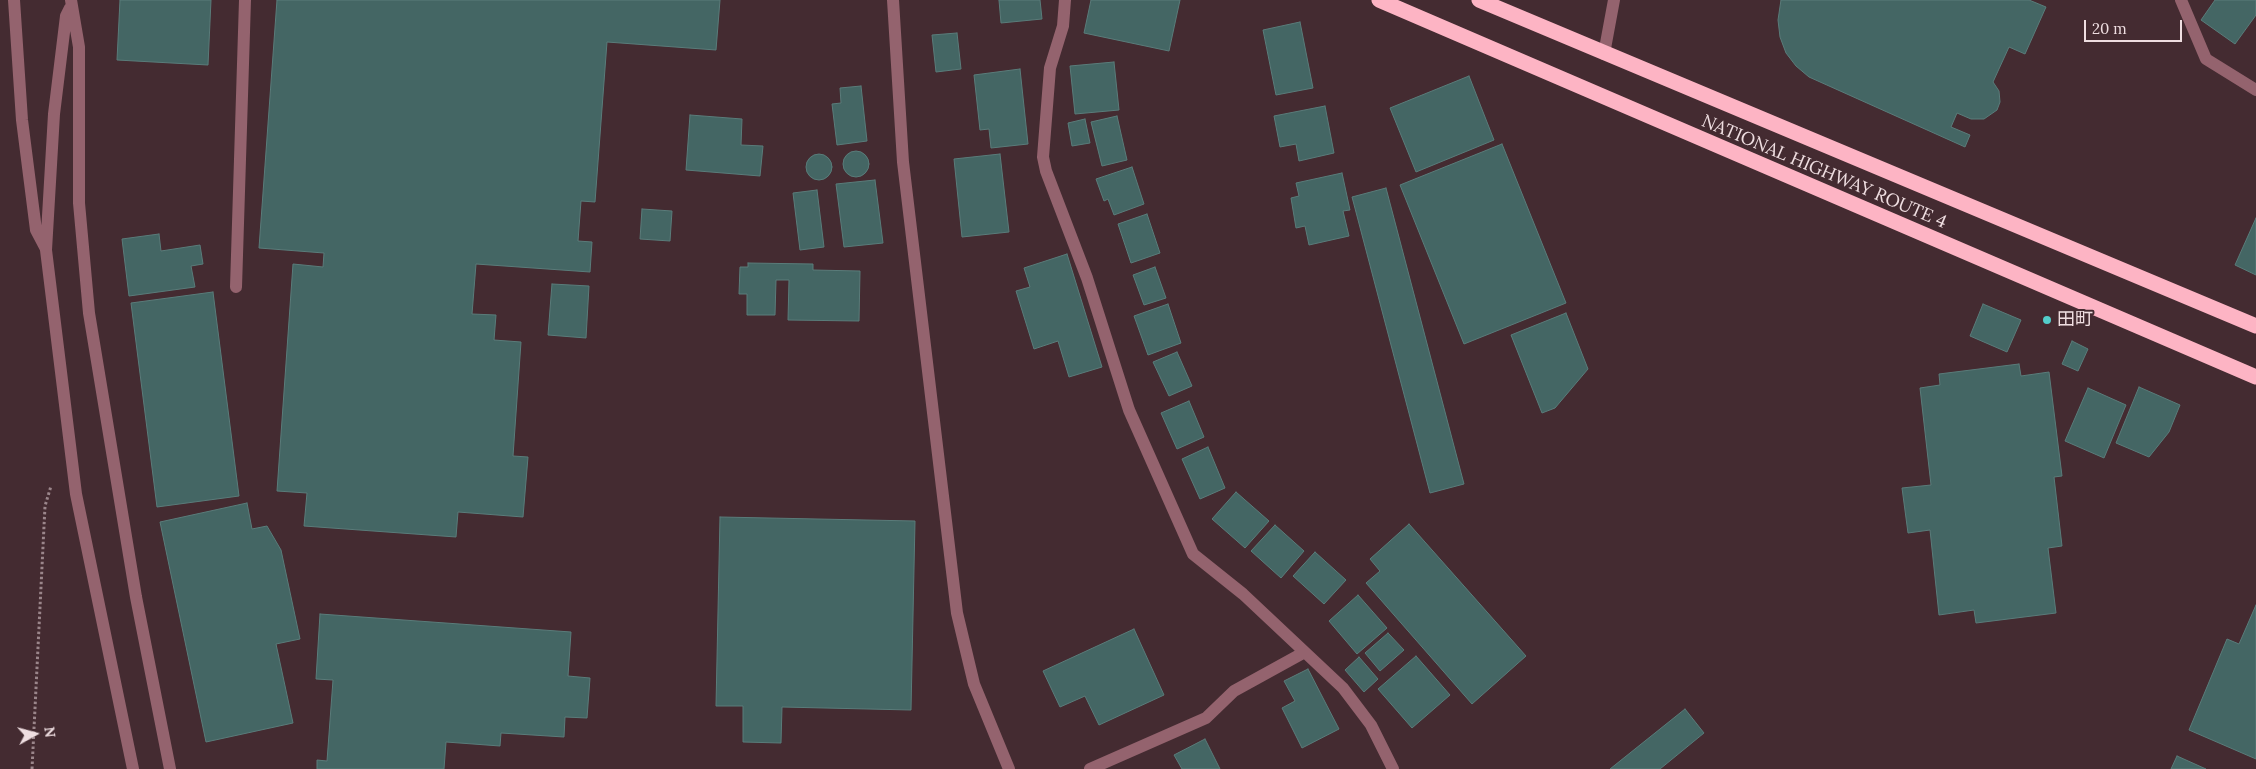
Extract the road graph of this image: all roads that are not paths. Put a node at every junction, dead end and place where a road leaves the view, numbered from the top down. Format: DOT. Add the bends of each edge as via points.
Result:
graph roads {
  1 [pos="14,0"];
  2 [pos="245,0"];
  3 [pos="893,0"];
  4 [pos="1065,0"];
  5 [pos="1379,0"];
  6 [pos="1480,0"];
  7 [pos="1614,0"];
  8 [pos="2181,0"];
  9 [pos="71,3"];
  10 [pos="1604,54"];
  11 [pos="2256,90"];
  12 [pos="46,250"];
  13 [pos="236,287"];
  14 [pos="2256,326"];
  15 [pos="2256,377"];
  16 [pos="1303,653"];
  17 [pos="133,769"];
  18 [pos="170,769"];
  19 [pos="1009,769"];
  20 [pos="1090,769"];
  21 [pos="1394,769"];
  1 -- 12 [label="street" via="23,129 36,230"];
  2 -- 13 [label="street"];
  3 -- 19 [label="street" via="902,162 957,613 974,684"];
  4 -- 16 [label="street" via="1063,26 1050,68 1044,164 1087,278 1129,410 1193,554 1243,594"];
  5 -- 15 [label="highway, NATIONAL HIGHWAY ROUTE 4"];
  6 -- 10 [label="highway, NATIONAL HIGHWAY ROUTE 4"];
  7 -- 10 [label="street"];
  8 -- 11 [label="street" via="2206,58"];
  9 -- 12 [label="street" via="66,16 54,114"];
  9 -- 18 [label="street" via="78,47 79,203 89,313 136,597"];
  10 -- 14 [label="highway, NATIONAL HIGHWAY ROUTE 4"];
  12 -- 17 [label="street" via="76,494"];
  16 -- 20 [label="street" via="1234,691 1206,718"];
  16 -- 21 [label="street" via="1342,688 1371,725"];
}
